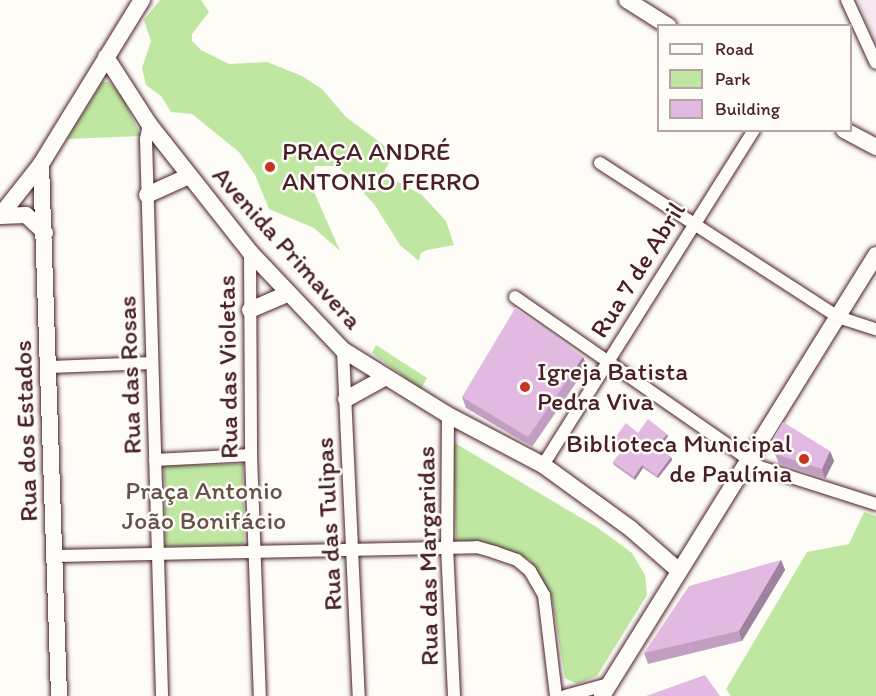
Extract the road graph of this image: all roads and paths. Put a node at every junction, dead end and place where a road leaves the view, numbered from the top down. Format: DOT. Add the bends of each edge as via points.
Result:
graph roads {
  1 [pos="142,0"];
  2 [pos="627,0"];
  3 [pos="847,0"];
  4 [pos="665,24"];
  5 [pos="106,57"];
  6 [pos="876,63"];
  7 [pos="149,124"];
  8 [pos="753,132"];
  9 [pos="848,132"];
  10 [pos="876,147"];
  11 [pos="600,163"];
  12 [pos="41,164"];
  13 [pos="189,176"];
  14 [pos="147,195"];
  15 [pos="0,216"];
  16 [pos="694,222"];
  17 [pos="45,233"];
  18 [pos="250,252"];
  19 [pos="876,255"];
  20 [pos="286,294"];
  21 [pos="515,297"];
  22 [pos="250,310"];
  23 [pos="838,317"];
  24 [pos="876,328"];
  25 [pos="343,350"];
  26 [pos="609,360"];
  27 [pos="152,363"];
  28 [pos="50,367"];
  29 [pos="384,378"];
  30 [pos="346,399"];
  31 [pos="448,415"];
  32 [pos="251,455"];
  33 [pos="747,459"];
  34 [pos="155,460"];
  35 [pos="543,465"];
  36 [pos="876,504"];
  37 [pos="447,548"];
  38 [pos="354,550"];
  39 [pos="254,552"];
  40 [pos="157,554"];
  41 [pos="56,556"];
  42 [pos="678,570"];
  43 [pos="606,690"];
  44 [pos="59,696"];
  45 [pos="162,696"];
  46 [pos="260,696"];
  47 [pos="359,696"];
  48 [pos="454,696"];
  49 [pos="556,696"];
  50 [pos="566,696"];
  1 -- 5 [label="street"];
  2 -- 4 [label="street"];
  3 -- 6 [label="street"];
  5 -- 7 [label="street, Avenida Primavera"];
  5 -- 12 [label="street"];
  7 -- 13 [label="street, Avenida Primavera"];
  7 -- 14 [label="street, Rua das Rosas"];
  8 -- 16 [label="street, Rua 7 de Abril"];
  9 -- 10 [label="street"];
  11 -- 16 [label="street"];
  12 -- 15 [label="street"];
  12 -- 17 [label="street, Rua dos Estados"];
  13 -- 14 [label="street"];
  13 -- 18 [label="street, Avenida Primavera"];
  14 -- 27 [label="street, Rua das Rosas"];
  15 -- 17 [label="street" via="26,215"];
  16 -- 23 [label="street"];
  16 -- 26 [label="street, Rua 7 de Abril"];
  17 -- 28 [label="street, Rua dos Estados"];
  18 -- 20 [label="street, Avenida Primavera"];
  18 -- 22 [label="street, Rua das Violetas"];
  19 -- 23 [label="street"];
  20 -- 22 [label="street"];
  20 -- 25 [label="street, Avenida Primavera"];
  21 -- 26 [label="street"];
  22 -- 32 [label="street, Rua das Violetas"];
  23 -- 24 [label="street"];
  23 -- 33 [label="street"];
  25 -- 29 [label="street, Avenida Primavera"];
  25 -- 30 [label="street, Rua das Tulipas"];
  26 -- 33 [label="street"];
  26 -- 35 [label="street, Rua 7 de Abril"];
  27 -- 28 [label="street"];
  27 -- 34 [label="street, Rua das Rosas"];
  28 -- 41 [label="street, Rua dos Estados"];
  29 -- 30 [label="street"];
  29 -- 31 [label="street, Avenida Primavera"];
  30 -- 38 [label="street, Rua das Tulipas"];
  31 -- 35 [label="street, Avenida Primavera"];
  31 -- 37 [label="street, Rua das Margaridas"];
  32 -- 34 [label="street"];
  32 -- 39 [label="street, Rua das Violetas"];
  33 -- 36 [label="street" via="760,467"];
  33 -- 42 [label="street"];
  34 -- 40 [label="street, Rua das Rosas"];
  35 -- 42 [label="street, Avenida Primavera"];
  37 -- 38 [label="street"];
  37 -- 48 [label="street, Rua das Margaridas"];
  37 -- 49 [label="street" via="477,547 517,560 530,571 548,608"];
  38 -- 39 [label="street"];
  38 -- 47 [label="street, Rua das Tulipas"];
  39 -- 40 [label="street"];
  39 -- 46 [label="street, Rua das Violetas"];
  40 -- 41 [label="street"];
  40 -- 45 [label="street, Rua das Rosas"];
  41 -- 44 [label="street, Rua dos Estados"];
  42 -- 43 [label="street"];
  43 -- 50 [label="street"];
}
